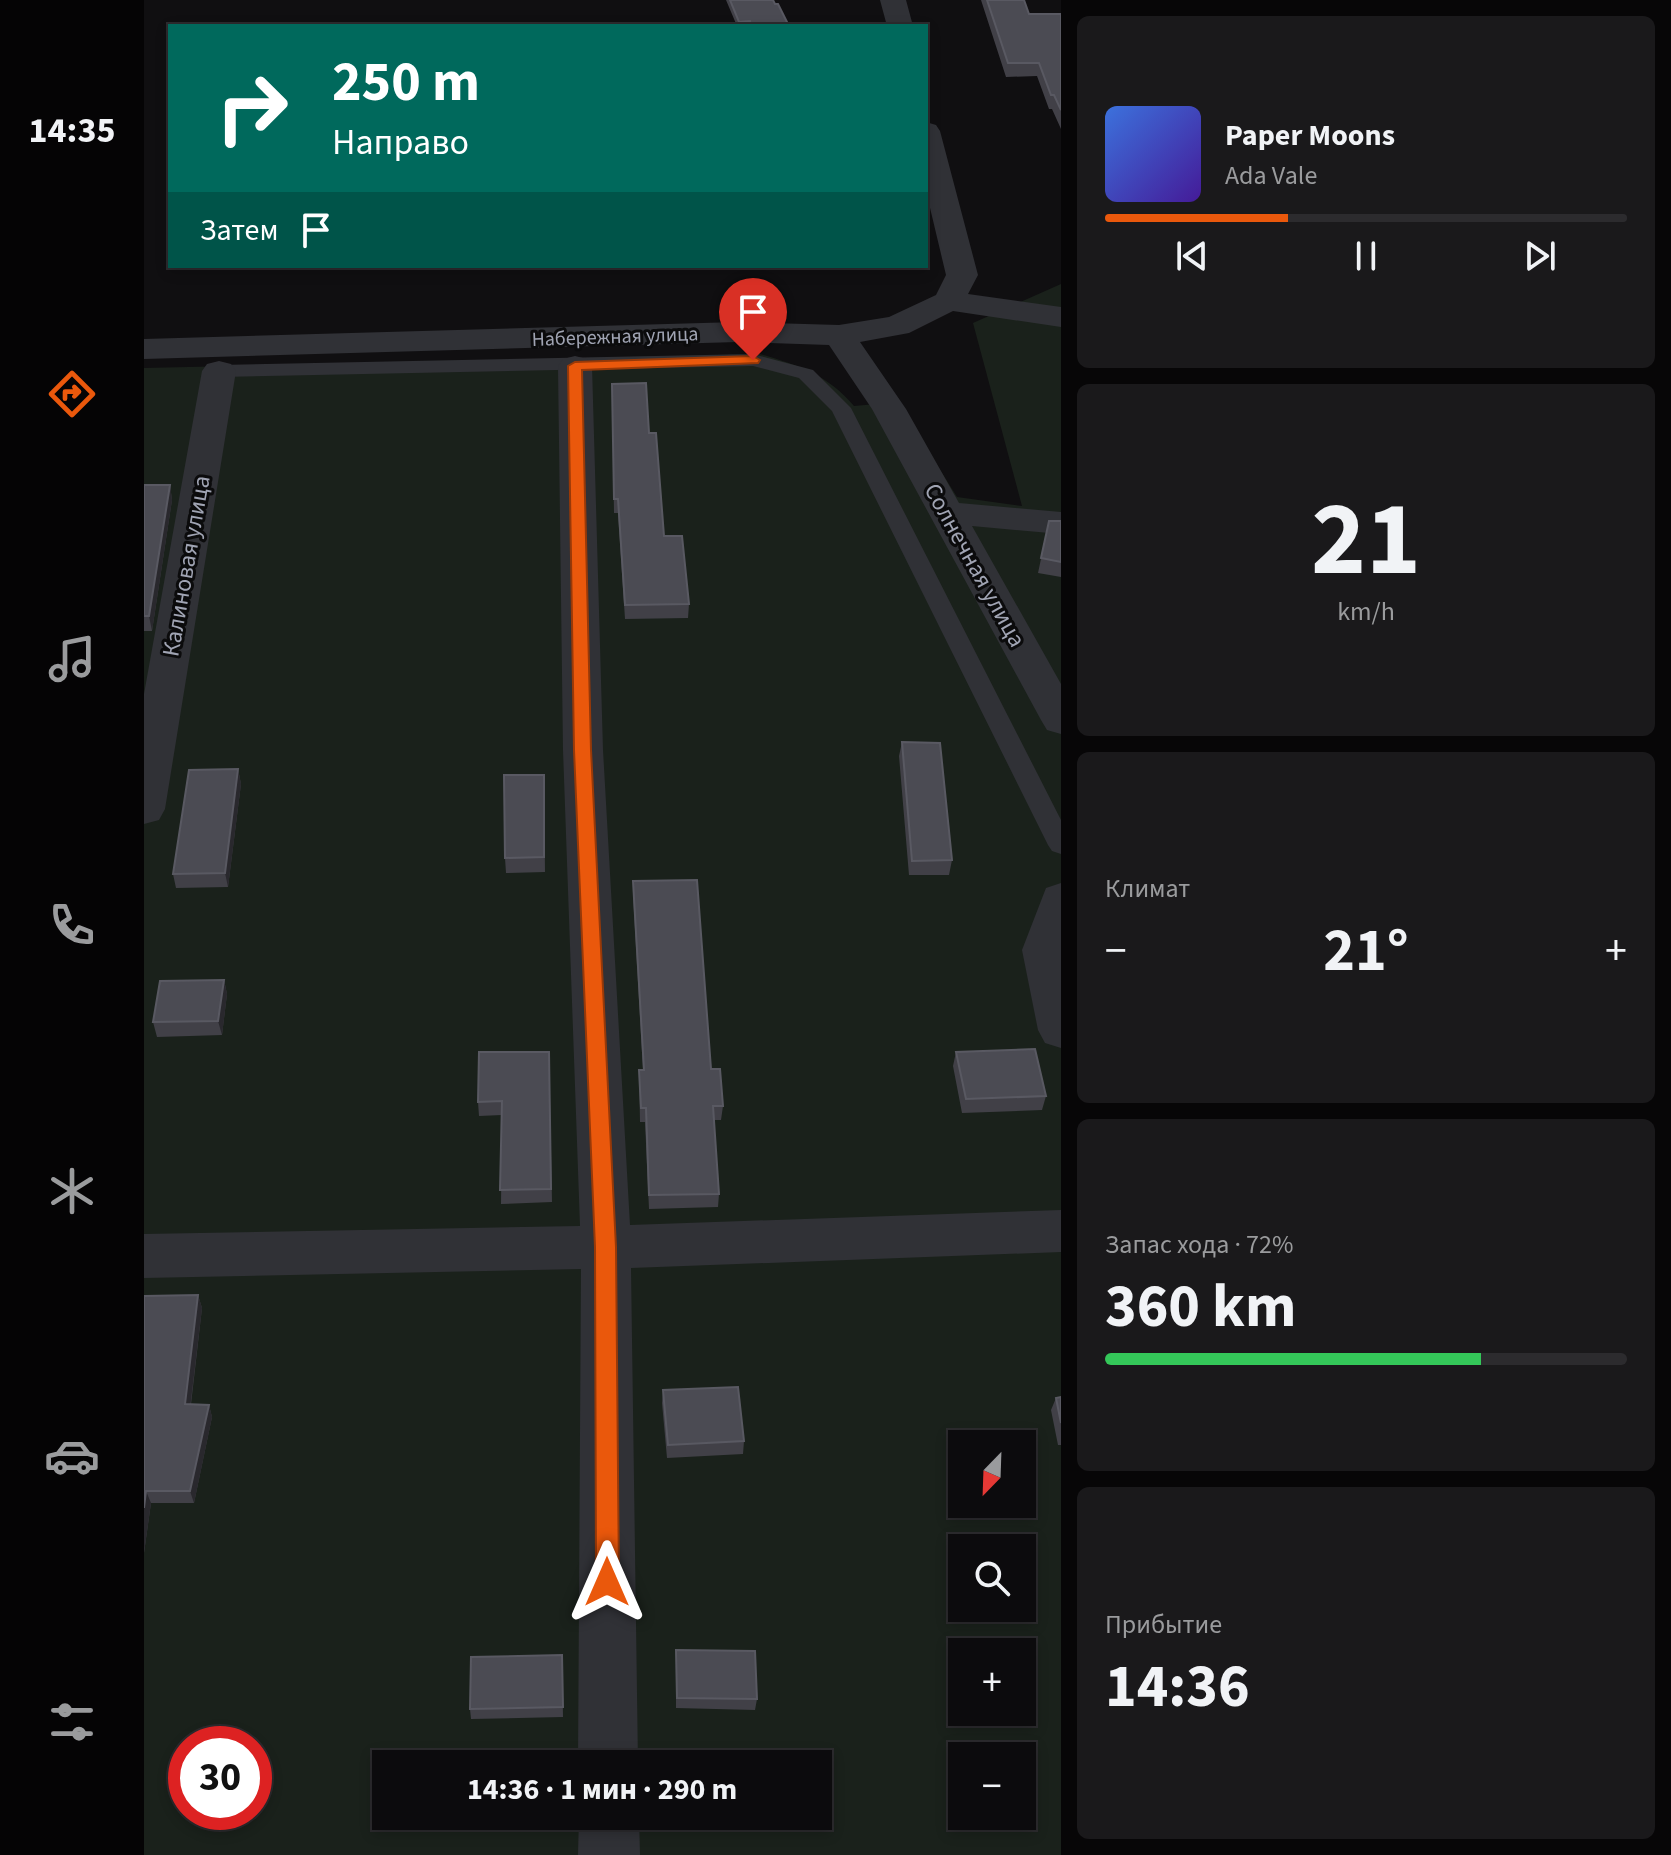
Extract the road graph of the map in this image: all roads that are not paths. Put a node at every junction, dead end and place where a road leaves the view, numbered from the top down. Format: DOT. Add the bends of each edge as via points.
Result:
graph roads {
  1 [pos="893,0"];
  2 [pos="899,24"];
  3 [pos="928,139"];
  4 [pos="949,301"];
  5 [pos="1061,317"];
  6 [pos="839,335"];
  7 [pos="144,349"];
  8 [pos="575,366"];
  9 [pos="219,371"];
  10 [pos="946,513"];
  11 [pos="1061,523"];
  12 [pos="1061,720"];
  13 [pos="144,809"];
  14 [pos="1061,845"];
  15 [pos="1061,899"];
  16 [pos="1061,1030"];
  17 [pos="1061,1231"];
  18 [pos="606,1247"];
  19 [pos="144,1256"];
  20 [pos="608,1750"];
  21 [pos="609,1830"];
  22 [pos="609,1855"];
  1 -- 2 [label="street"];
  3 -- 4 [label="street" via="962,275"];
  4 -- 5 [label="street"];
  4 -- 6 [label="street, Набережная улица" via="897,326"];
  6 -- 7 [label="street, Набережная улица" via="738,332"];
  6 -- 10 [label="street, Солнечная улица" via="889,409"];
  8 -- 9 [label="lane"];
  8 -- 14 [label="lane" via="753,360 806,374 841,408"];
  8 -- 18 [label="street" via="583,750"];
  9 -- 13 [label="street, Калиновая улица"];
  10 -- 11 [label="street"];
  10 -- 12 [label="street, Солнечная улица"];
  15 -- 16 [label="street" via="1044,950"];
  17 -- 18 [label="street"];
  18 -- 19 [label="street"];
  18 -- 20 [label="street"];
  21 -- 22 [label="street"];
}
